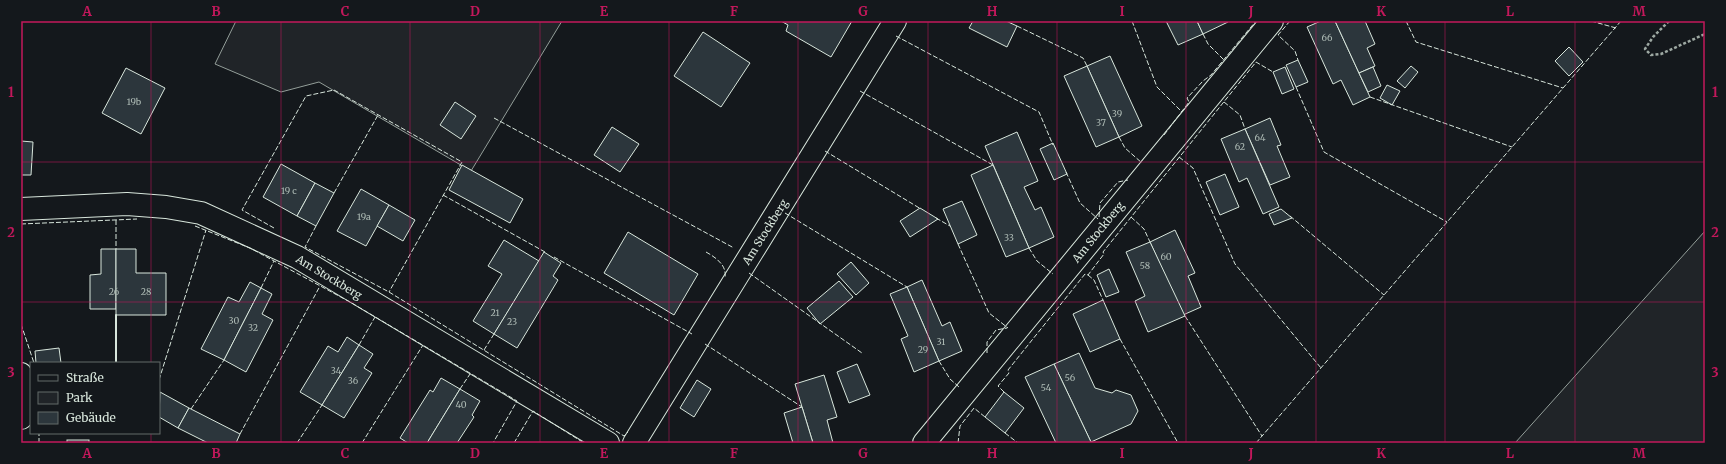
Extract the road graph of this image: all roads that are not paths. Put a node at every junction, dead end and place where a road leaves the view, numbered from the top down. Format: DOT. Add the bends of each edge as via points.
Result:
graph roads {
  1 [pos="895,21"];
  2 [pos="1272,21"];
  3 [pos="21,210"];
  4 [pos="21,374"];
  5 [pos="21,418"];
  6 [pos="608,443"];
  7 [pos="634,443"];
  8 [pos="924,443"];
  1 -- 7 [label="street, Am Stockberg"];
  2 -- 8 [label="street, Am Stockberg"];
  3 -- 6 [label="street, Am Stockberg" via="127,204 201,213 297,257"];
  4 -- 5 [label="street" via="24,382"];
}
